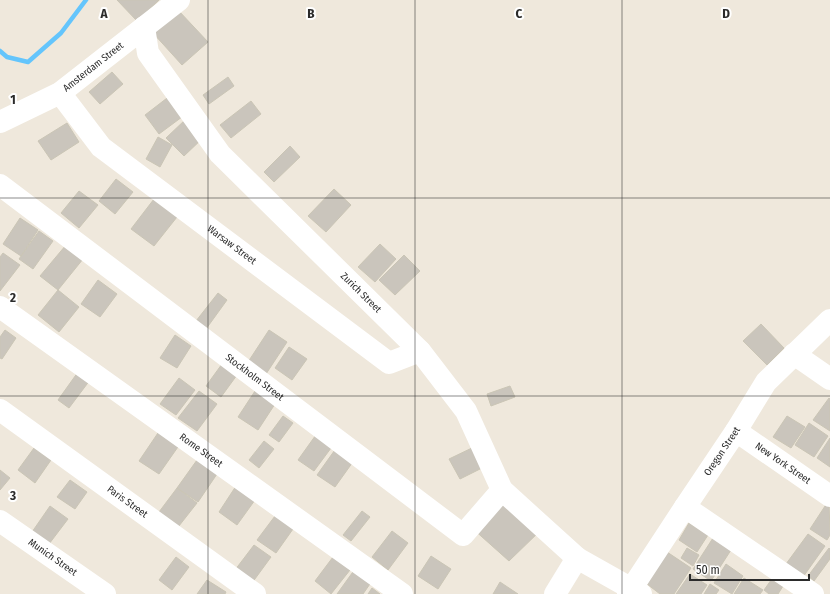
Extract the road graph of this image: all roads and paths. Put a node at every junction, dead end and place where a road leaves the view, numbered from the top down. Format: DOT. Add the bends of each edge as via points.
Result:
graph roads {
  1 [pos="179,0"];
  2 [pos="144,27"];
  3 [pos="60,93"];
  4 [pos="0,122"];
  5 [pos="0,185"];
  6 [pos="0,307"];
  7 [pos="830,320"];
  8 [pos="420,350"];
  9 [pos="794,354"];
  10 [pos="830,379"];
  11 [pos="0,410"];
  12 [pos="736,431"];
  13 [pos="502,490"];
  14 [pos="830,496"];
  15 [pos="684,507"];
  16 [pos="0,521"];
  17 [pos="577,558"];
  18 [pos="633,592"];
  19 [pos="105,594"];
  20 [pos="255,594"];
  21 [pos="402,594"];
  22 [pos="555,594"];
  23 [pos="813,594"];
  1 -- 2 [label="street, Amsterdam Street"];
  2 -- 3 [label="street, Amsterdam Street"];
  2 -- 8 [label="street, Zurich Street" via="148,53 220,154"];
  3 -- 4 [label="street, Amsterdam Street"];
  3 -- 8 [label="street, Warsaw Street" via="101,147 389,363"];
  5 -- 13 [label="street, Stockholm Street" via="463,535"];
  6 -- 21 [label="street, Rome Street"];
  7 -- 9 [label="street, Oregon Street"];
  8 -- 13 [label="street, Zurich Street" via="466,411"];
  9 -- 10 [label="street"];
  9 -- 12 [label="street, Oregon Street" via="766,382"];
  11 -- 20 [label="street, Paris Street"];
  12 -- 14 [label="street, New York Street"];
  12 -- 15 [label="street, Oregon Street"];
  13 -- 17 [label="street, Zurich Street"];
  15 -- 18 [label="street, Oregon Street"];
  15 -- 23 [label="street"];
  16 -- 19 [label="street, Munich Street"];
  17 -- 18 [label="street, Zurich Street"];
  17 -- 22 [label="street"];
}
